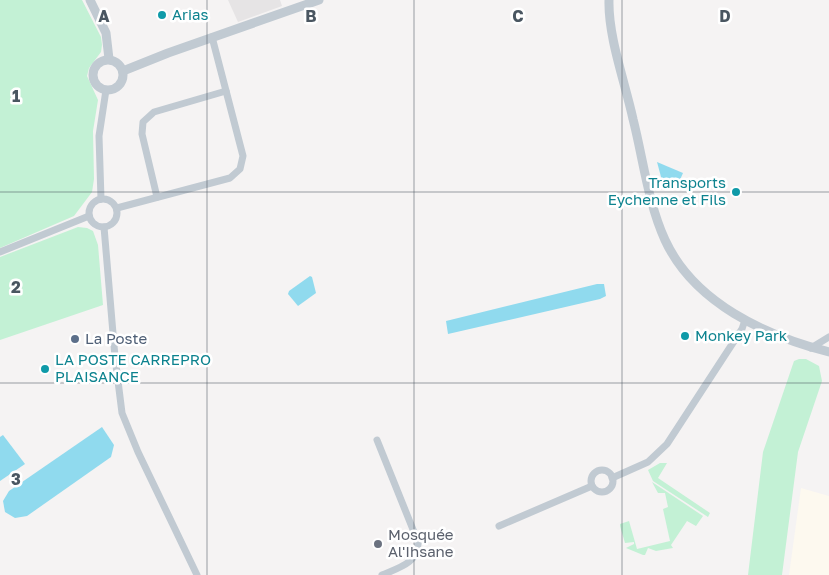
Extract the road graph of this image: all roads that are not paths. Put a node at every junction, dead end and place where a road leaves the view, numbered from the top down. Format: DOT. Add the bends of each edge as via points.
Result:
graph roads {
  1 [pos="90,0"];
  2 [pos="319,0"];
  3 [pos="609,0"];
  4 [pos="212,37"];
  5 [pos="110,59"];
  6 [pos="124,71"];
  7 [pos="106,90"];
  8 [pos="226,91"];
  9 [pos="156,197"];
  10 [pos="101,199"];
  11 [pos="117,208"];
  12 [pos="89,216"];
  13 [pos="104,227"];
  14 [pos="0,252"];
  15 [pos="745,320"];
  16 [pos="829,338"];
  17 [pos="811,348"];
  18 [pos="829,352"];
  19 [pos="376,440"];
  20 [pos="612,478"];
  21 [pos="592,486"];
  22 [pos="498,526"];
  23 [pos="197,575"];
  24 [pos="382,575"];
  1 -- 5 [label="street" via="106,33"];
  2 -- 4 [label="street"];
  3 -- 15 [label="street" via="618,55 656,213 666,241 692,280"];
  4 -- 6 [label="street"];
  4 -- 8 [label="street"];
  5 -- 6 [label="street" via="121,65"];
  5 -- 7 [label="street" via="97,64 93,76 100,88"];
  6 -- 7 [label="street" via="120,85"];
  7 -- 10 [label="street" via="99,136"];
  8 -- 9 [label="street" via="154,112 145,119 142,134"];
  8 -- 9 [label="street" via="243,156 240,169 230,178"];
  9 -- 11 [label="street"];
  10 -- 11 [label="street" via="112,202"];
  10 -- 12 [label="street" via="90,207"];
  11 -- 13 [label="street" via="115,220"];
  12 -- 13 [label="street" via="93,223"];
  12 -- 14 [label="street"];
  13 -- 23 [label="street" via="122,413"];
  15 -- 17 [label="street"];
  15 -- 20 [label="street" via="667,444 648,462"];
  16 -- 17 [label="street"];
  17 -- 18 [label="street"];
  19 -- 24 [label="street" via="418,542 412,561"];
  20 -- 21 [label="street" via="611,487 606,491 597,491"];
  20 -- 21 [label="street" via="608,472 598,472 592,479"];
  21 -- 22 [label="street"];
}
